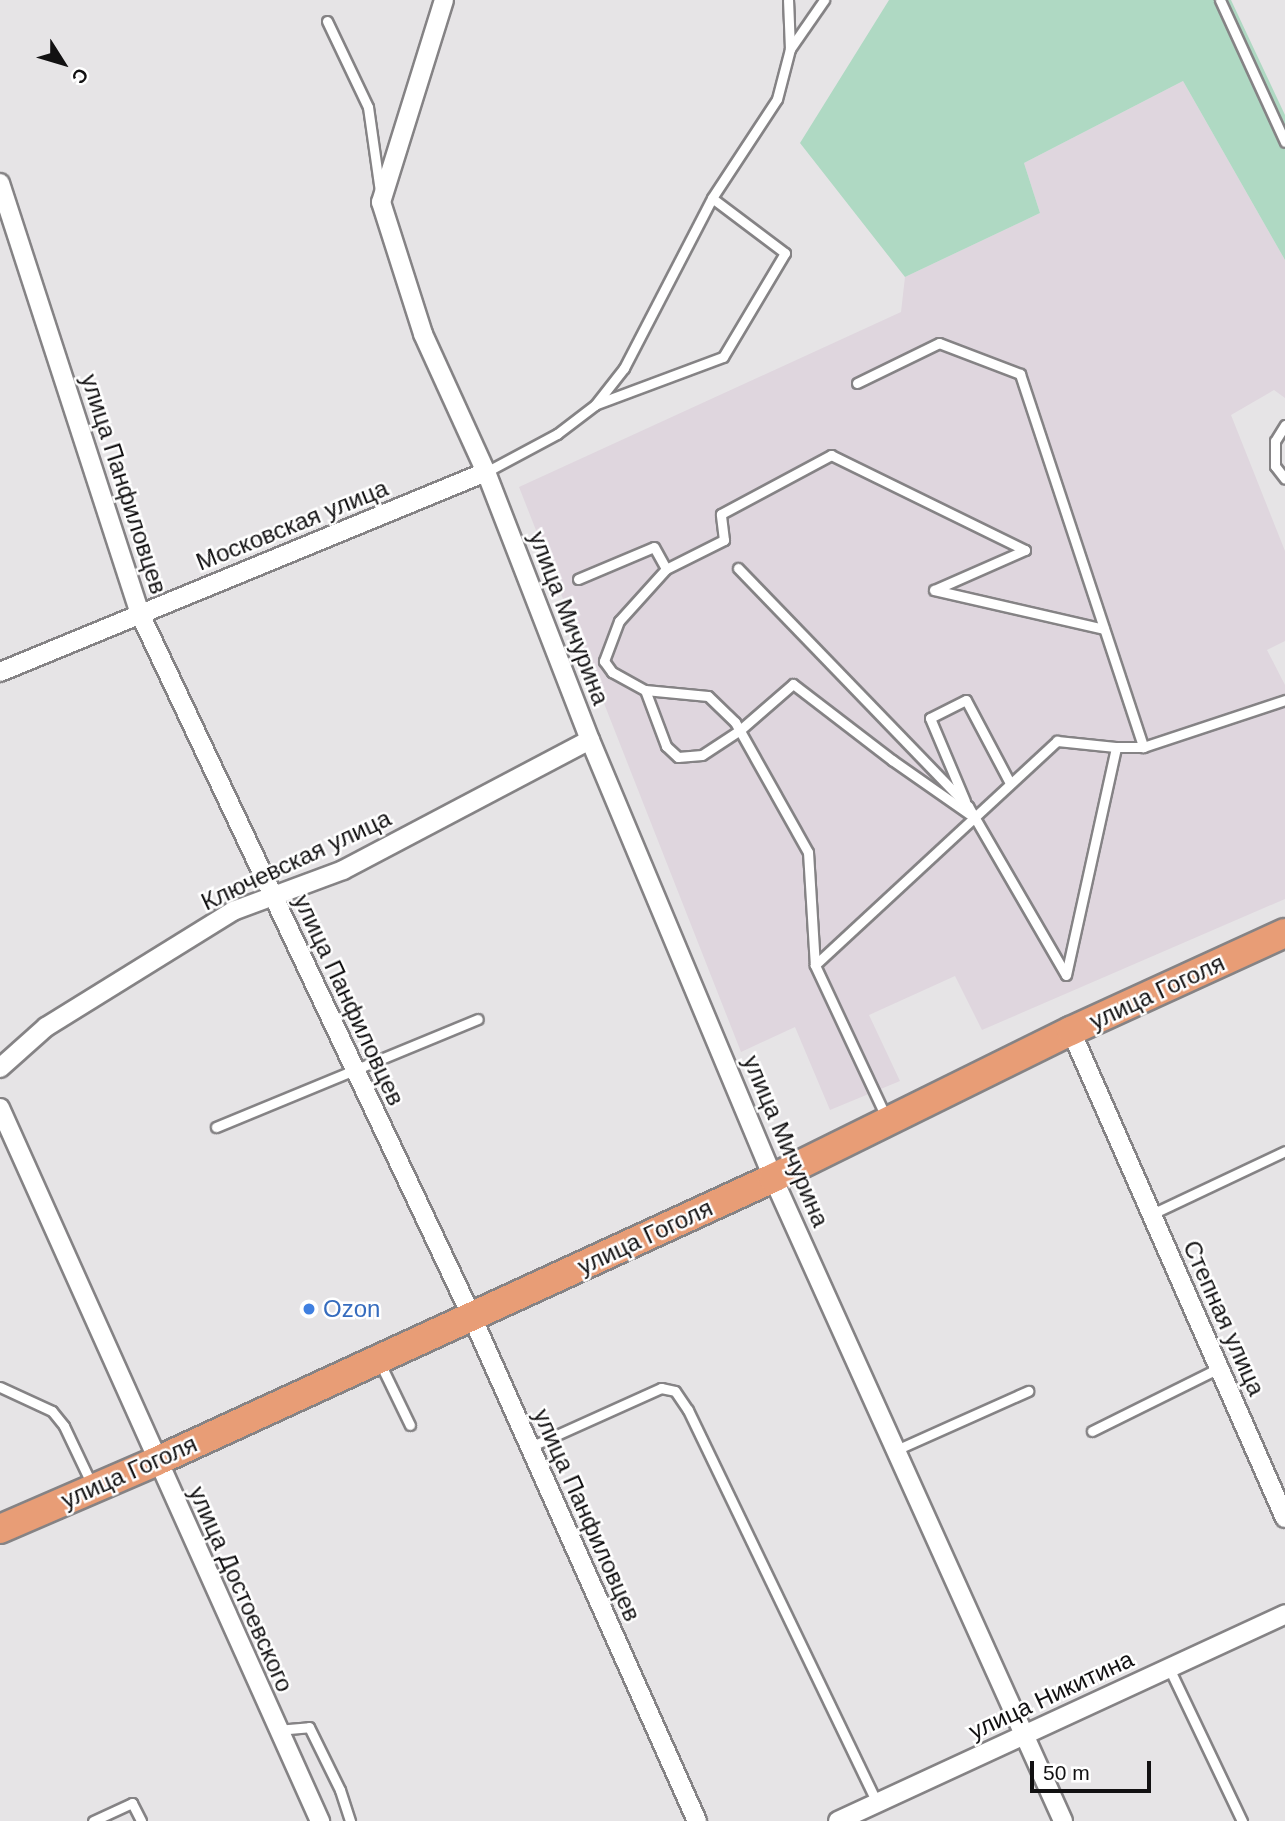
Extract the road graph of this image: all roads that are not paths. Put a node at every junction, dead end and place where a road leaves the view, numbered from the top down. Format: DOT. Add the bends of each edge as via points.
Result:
graph roads {
  1 [pos="444,0"];
  2 [pos="789,0"];
  3 [pos="824,0"];
  4 [pos="1220,0"];
  5 [pos="327,21"];
  6 [pos="790,49"];
  7 [pos="1285,142"];
  8 [pos="0,183"];
  9 [pos="712,198"];
  10 [pos="382,202"];
  11 [pos="857,383"];
  12 [pos="595,405"];
  13 [pos="1285,425"];
  14 [pos="486,472"];
  15 [pos="1285,479"];
  16 [pos="738,568"];
  17 [pos="666,569"];
  18 [pos="579,579"];
  19 [pos="140,614"];
  20 [pos="1104,629"];
  21 [pos="0,671"];
  22 [pos="645,690"];
  23 [pos="1285,700"];
  24 [pos="740,730"];
  25 [pos="590,740"];
  26 [pos="1116,747"];
  27 [pos="1143,747"];
  28 [pos="1010,783"];
  29 [pos="968,806"];
  30 [pos="974,817"];
  31 [pos="273,896"];
  32 [pos="1285,933"];
  33 [pos="816,965"];
  34 [pos="478,1019"];
  35 [pos="1071,1031"];
  36 [pos="0,1068"];
  37 [pos="354,1068"];
  38 [pos="0,1108"];
  39 [pos="887,1121"];
  40 [pos="216,1127"];
  41 [pos="1285,1151"];
  42 [pos="773,1178"];
  43 [pos="1152,1214"];
  44 [pos="472,1317"];
  45 [pos="379,1360"];
  46 [pos="1219,1368"];
  47 [pos="0,1387"];
  48 [pos="1028,1391"];
  49 [pos="410,1425"];
  50 [pos="1092,1431"];
  51 [pos="530,1447"];
  52 [pos="896,1450"];
  53 [pos="157,1461"];
  54 [pos="93,1488"];
  55 [pos="1285,1518"];
  56 [pos="0,1529"];
  57 [pos="1285,1614"];
  58 [pos="1169,1668"];
  59 [pos="277,1730"];
  60 [pos="1025,1735"];
  61 [pos="877,1803"];
  62 [pos="93,1821"];
  63 [pos="141,1821"];
  64 [pos="320,1821"];
  65 [pos="350,1821"];
  66 [pos="697,1821"];
  67 [pos="838,1821"];
  68 [pos="1063,1821"];
  69 [pos="1242,1821"];
  1 -- 10 [label="street"];
  2 -- 6 [label="lane"];
  3 -- 6 [label="lane"];
  4 -- 7 [label="lane"];
  5 -- 10 [label="lane, улица Мичурина" via="368,107"];
  6 -- 9 [label="lane" via="777,99"];
  8 -- 19 [label="street, улица Панфиловцев"];
  9 -- 12 [label="lane" via="624,368"];
  9 -- 12 [label="lane" via="785,253 723,357"];
  10 -- 14 [label="street, улица Мичурина" via="423,334"];
  11 -- 20 [label="lane" via="939,343 1020,374"];
  12 -- 14 [label="lane" via="557,434"];
  13 -- 15 [label="lane" via="1275,441 1275,466"];
  14 -- 19 [label="street, Московская улица"];
  14 -- 25 [label="street, улица Мичурина"];
  16 -- 29 [label="lane"];
  17 -- 18 [label="lane" via="654,547"];
  17 -- 20 [label="lane" via="724,540 721,514 831,455 1025,550 934,590"];
  17 -- 22 [label="lane" via="619,621 604,661 612,672"];
  19 -- 21 [label="street, Московская улица"];
  19 -- 31 [label="street, улица Панфиловцев"];
  20 -- 27 [label="lane"];
  22 -- 24 [label="lane" via="708,696"];
  22 -- 24 [label="lane" via="666,746 678,757 702,755"];
  23 -- 27 [label="lane"];
  24 -- 30 [label="lane" via="793,684"];
  24 -- 33 [label="lane" via="808,852"];
  25 -- 31 [label="street, Ключевская улица" via="343,870"];
  25 -- 42 [label="street, улица Мичурина"];
  26 -- 27 [label="lane"];
  26 -- 28 [label="lane" via="1056,741"];
  26 -- 30 [label="lane" via="1066,975"];
  28 -- 29 [label="lane" via="966,700 930,718"];
  28 -- 30 [label="lane"];
  29 -- 30 [label="lane"];
  30 -- 33 [label="lane"];
  31 -- 36 [label="street, Ключевская улица" via="233,911 57,1020"];
  31 -- 37 [label="street, улица Панфиловцев"];
  32 -- 35 [label="main road, улица Гоголя"];
  33 -- 39 [label="lane"];
  34 -- 37 [label="lane"];
  35 -- 39 [label="main road, улица Гоголя"];
  35 -- 43 [label="street, Степная улица"];
  37 -- 40 [label="lane"];
  37 -- 44 [label="street, улица Панфиловцев"];
  38 -- 53 [label="street, улица Достоевского"];
  39 -- 42 [label="main road, улица Гоголя"];
  41 -- 43 [label="lane"];
  42 -- 44 [label="main road, улица Гоголя"];
  42 -- 52 [label="street, улица Мичурина"];
  43 -- 46 [label="street, Степная улица"];
  44 -- 45 [label="main road, улица Гоголя"];
  44 -- 51 [label="street, улица Панфиловцев"];
  45 -- 49 [label="lane"];
  45 -- 53 [label="main road, улица Гоголя"];
  46 -- 50 [label="lane"];
  46 -- 55 [label="street, Степная улица"];
  47 -- 54 [label="lane" via="52,1411 64,1426"];
  48 -- 52 [label="lane"];
  51 -- 61 [label="lane" via="661,1388 676,1391"];
  51 -- 66 [label="street, улица Панфиловцев"];
  52 -- 60 [label="street, улица Мичурина"];
  53 -- 54 [label="main road, улица Гоголя"];
  53 -- 59 [label="street, улица Достоевского"];
  54 -- 56 [label="main road, улица Гоголя"];
  57 -- 58 [label="street, улица Никитина"];
  58 -- 60 [label="street, улица Никитина"];
  58 -- 69 [label="lane"];
  59 -- 64 [label="street, улица Достоевского"];
  59 -- 65 [label="lane" via="309,1727"];
  60 -- 61 [label="street, улица Никитина"];
  60 -- 68 [label="street, улица Мичурина"];
  61 -- 67 [label="street, улица Никитина"];
  62 -- 63 [label="lane" via="132,1803"];
}
